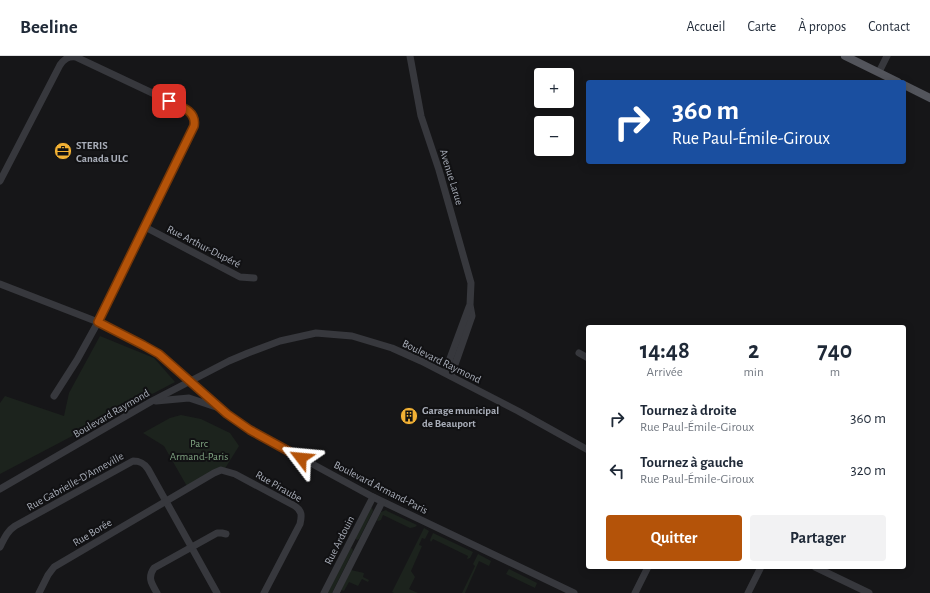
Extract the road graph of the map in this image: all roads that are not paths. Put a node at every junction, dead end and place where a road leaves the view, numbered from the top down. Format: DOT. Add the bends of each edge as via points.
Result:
graph roads {
  1 [pos="410,56"];
  2 [pos="845,56"];
  3 [pos="887,56"];
  4 [pos="879,72"];
  5 [pos="894,80"];
  6 [pos="906,86"];
  7 [pos="930,98"];
  8 [pos="0,181"];
  9 [pos="145,228"];
  10 [pos="254,278"];
  11 [pos="0,284"];
  12 [pos="98,322"];
  13 [pos="579,353"];
  14 [pos="586,357"];
  15 [pos="448,374"];
  16 [pos="190,381"];
  17 [pos="54,396"];
  18 [pos="152,402"];
  19 [pos="221,409"];
  20 [pos="586,449"];
  21 [pos="0,489"];
  22 [pos="373,497"];
  23 [pos="166,501"];
  24 [pos="382,502"];
  25 [pos="226,534"];
  26 [pos="0,547"];
  27 [pos="192,548"];
  28 [pos="647,569"];
  29 [pos="760,569"];
  30 [pos="819,569"];
  31 [pos="39,593"];
  32 [pos="158,593"];
  33 [pos="217,593"];
  34 [pos="264,593"];
  35 [pos="324,593"];
  36 [pos="336,593"];
  37 [pos="574,593"];
  38 [pos="635,593"];
  39 [pos="748,593"];
  40 [pos="869,593"];
  1 -- 15 [label="street, Avenue Larue" via="421,116 471,283 472,316"];
  2 -- 4 [label="main road"];
  3 -- 4 [label="street"];
  4 -- 5 [label="main road"];
  6 -- 7 [label="main road"];
  8 -- 9 [label="street" via="60,64 67,57 76,57 182,107 194,117 194,126"];
  9 -- 10 [label="street, Rue Arthur-Dupéré" via="240,277"];
  9 -- 12 [label="street"];
  11 -- 12 [label="street, Boulevard Armand-Paris"];
  12 -- 16 [label="street, Boulevard Armand-Paris" via="159,354"];
  12 -- 17 [label="street"];
  13 -- 14 [label="street"];
  15 -- 16 [label="street, Boulevard Raymond" via="392,348 352,336 316,333 280,341 248,353"];
  15 -- 20 [label="street, Boulevard Raymond"];
  16 -- 18 [label="street, Boulevard Raymond"];
  16 -- 19 [label="street, Boulevard Armand-Paris"];
  18 -- 19 [label="street" via="189,398"];
  18 -- 21 [label="street, Boulevard Raymond"];
  19 -- 22 [label="street, Boulevard Armand-Paris" via="250,430"];
  22 -- 24 [label="street, Boulevard Armand-Paris"];
  22 -- 35 [label="street, Rue Ardouin"];
  23 -- 26 [label="street, Rue Gabrielle-D'Anneville" via="145,465 133,461 10,529"];
  23 -- 27 [label="street, Rue Gabrielle-D'Anneville"];
  23 -- 31 [label="street, Rue Borée" via="54,568"];
  23 -- 34 [label="street, Rue Piraube" via="221,470 235,474 295,506 301,512 300,524"];
  24 -- 36 [label="street, Rue Ardouin"];
  24 -- 37 [label="street, Boulevard Armand-Paris"];
  25 -- 27 [label="street" via="217,533"];
  27 -- 32 [label="street" via="154,568 150,576"];
  27 -- 33 [label="street, Rue Gabrielle-D'Anneville"];
  28 -- 38 [label="street"];
  29 -- 39 [label="street"];
  30 -- 40 [label="street"];
}
